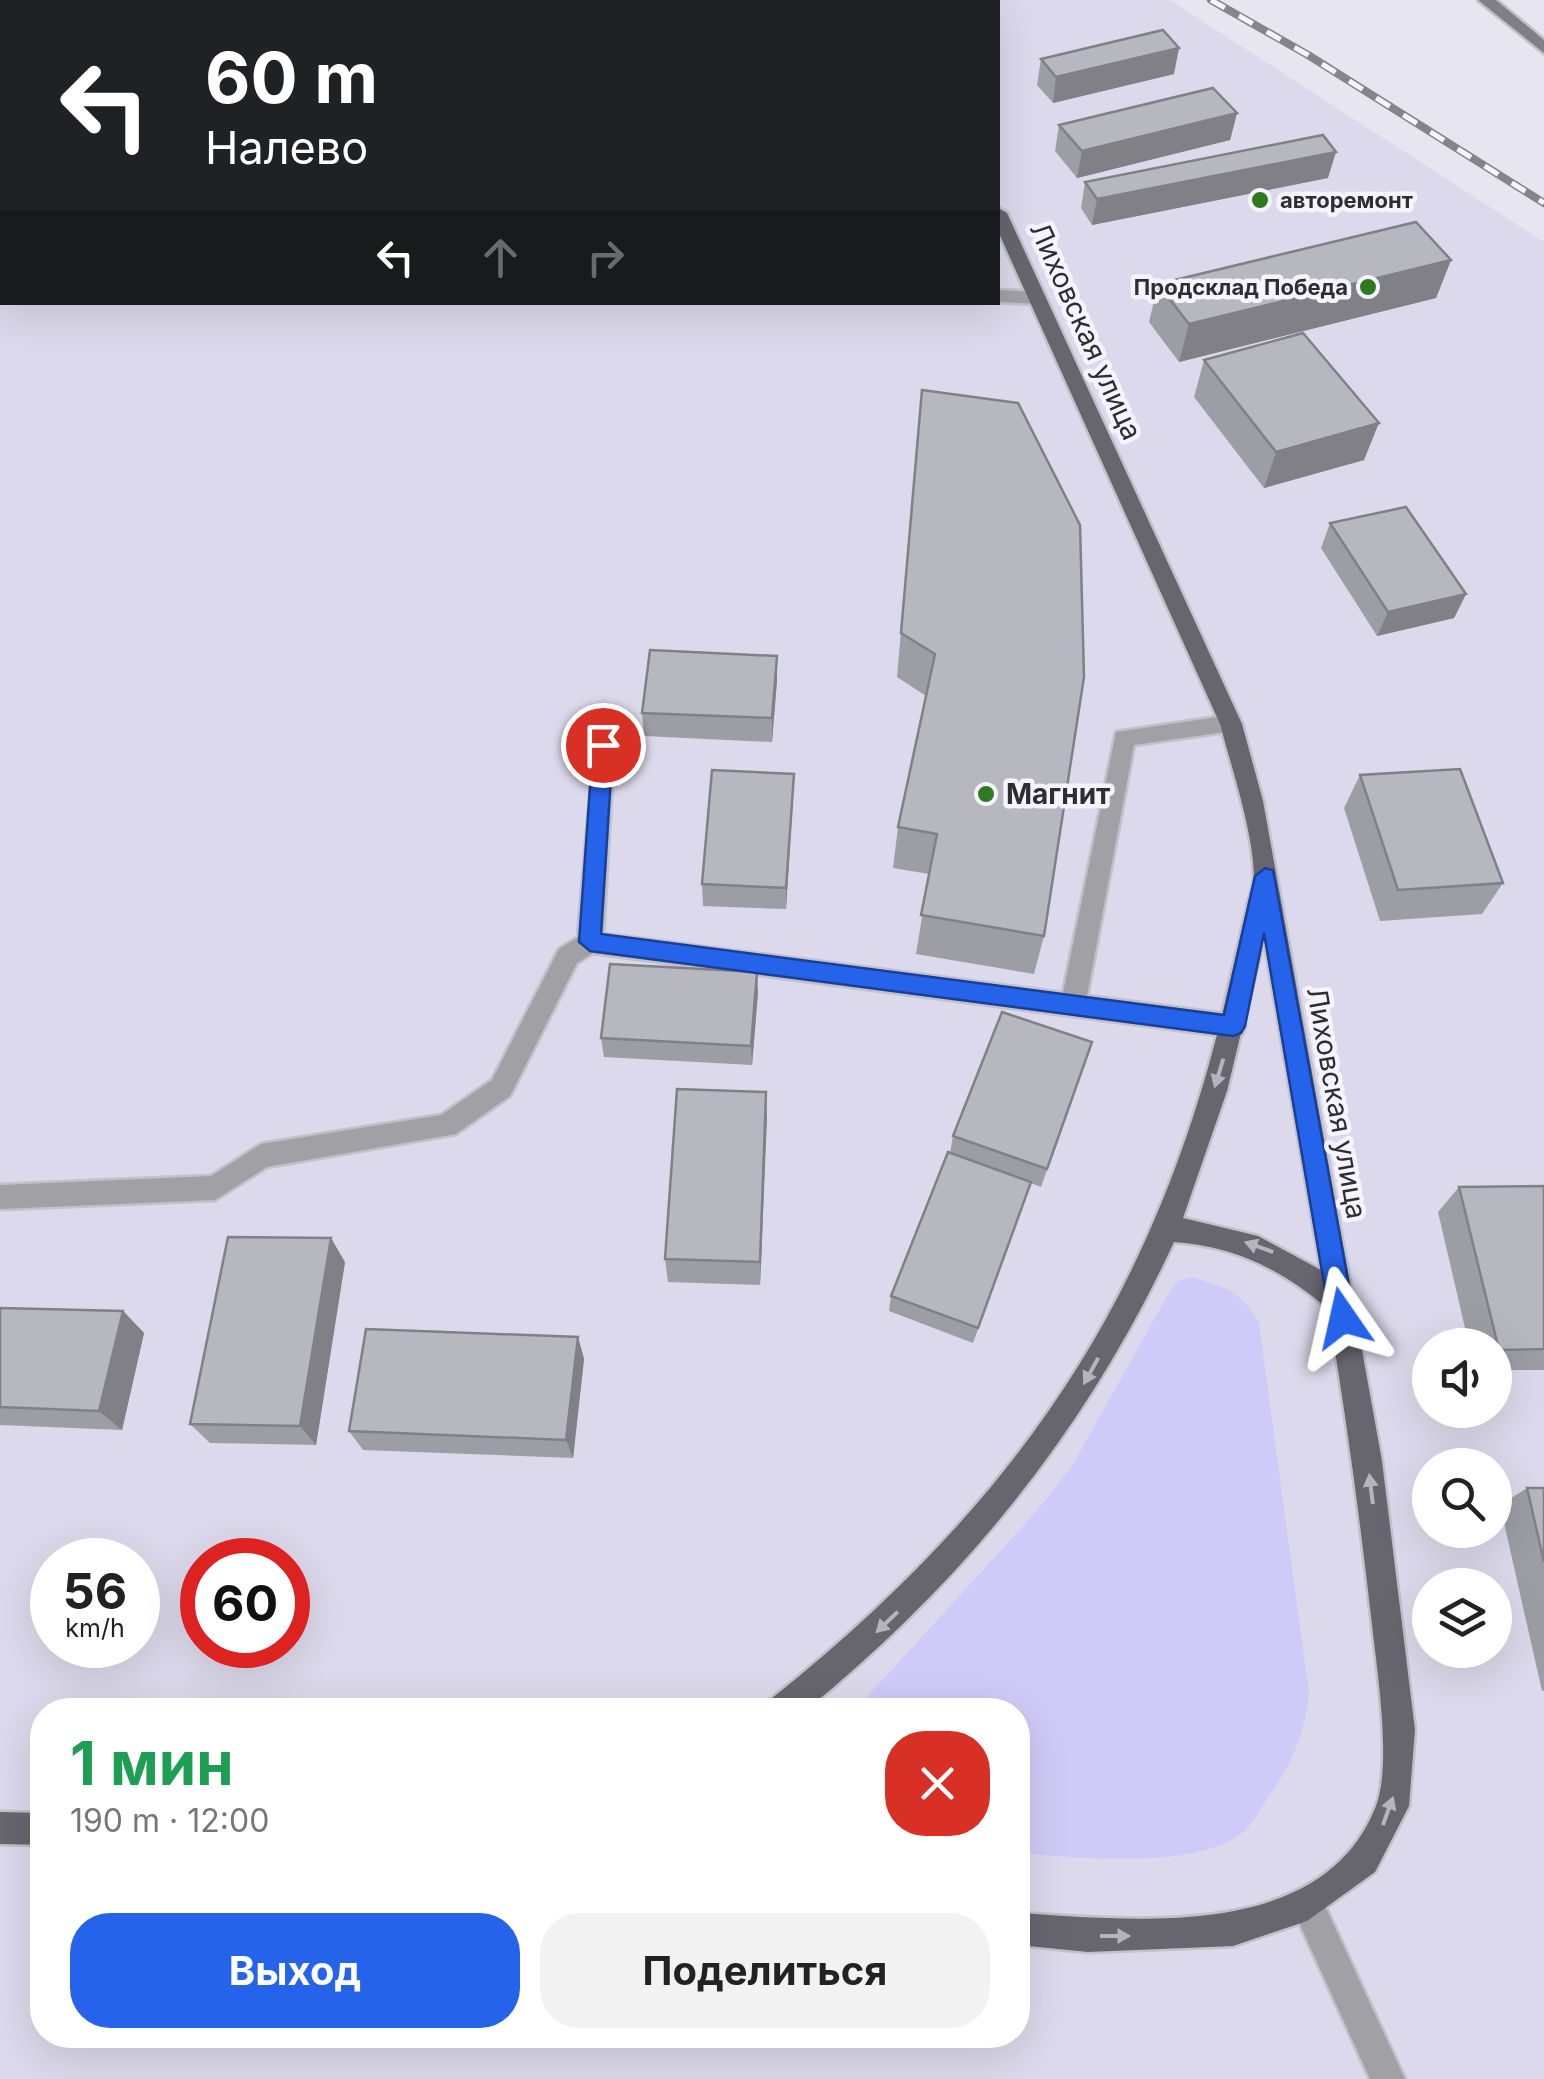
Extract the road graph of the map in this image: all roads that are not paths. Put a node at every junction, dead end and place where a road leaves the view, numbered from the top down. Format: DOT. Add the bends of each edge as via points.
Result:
graph roads {
  1 [pos="1486,0"];
  2 [pos="1544,48"];
  3 [pos="1000,217"];
  4 [pos="1000,296"];
  5 [pos="1036,298"];
  6 [pos="1231,724"];
  7 [pos="603,745"];
  8 [pos="1265,876"];
  9 [pos="590,942"];
  10 [pos="1073,1007"];
  11 [pos="1233,1026"];
  12 [pos="0,1197"];
  13 [pos="1164,1230"];
  14 [pos="1339,1300"];
  15 [pos="798,1698"];
  16 [pos="0,1828"];
  17 [pos="30,1829"];
  18 [pos="1308,1905"];
  19 [pos="1030,1929"];
  20 [pos="1388,2079"];
  1 -- 2 [label="main road"];
  3 -- 5 [label="main road, Лиховская улица"];
  4 -- 5 [label="lane"];
  5 -- 6 [label="main road, Лиховская улица"];
  6 -- 8 [label="main road, Лиховская улица"];
  6 -- 10 [label="lane" via="1124,738"];
  7 -- 9 [label="lane"];
  8 -- 11 [label="main road"];
  8 -- 14 [label="main road, Лиховская улица"];
  9 -- 10 [label="lane"];
  9 -- 12 [label="lane" via="568,956 502,1088 447,1126 261,1156 215,1188"];
  10 -- 11 [label="lane"];
  11 -- 13 [label="main road, one-way"];
  14 -- 13 [label="main road, one-way" via="1269,1249"];
  13 -- 15 [label="main road, one-way" via="1052,1436 958,1552 844,1664"];
  18 -- 14 [label="main road, Лиховская улица, one-way" via="1364,1861 1386,1820 1399,1730 1368,1461"];
  16 -- 17 [label="main road"];
  19 -- 18 [label="main road, Лиховская улица, one-way" via="1088,1936 1234,1930"];
  18 -- 20 [label="lane"];
}
